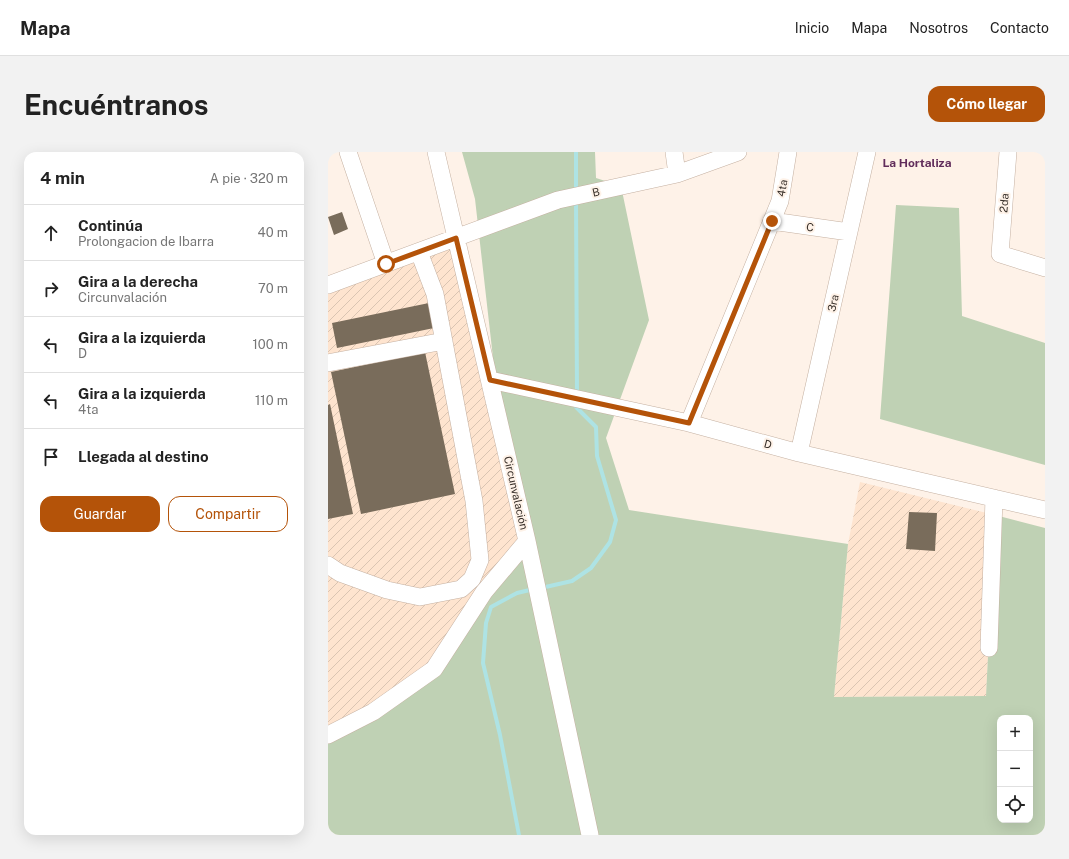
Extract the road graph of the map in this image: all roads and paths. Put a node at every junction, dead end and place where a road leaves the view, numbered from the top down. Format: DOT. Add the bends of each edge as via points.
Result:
graph roads {
  1 [pos="348,152"];
  2 [pos="436,152"];
  3 [pos="674,152"];
  4 [pos="738,152"];
  5 [pos="788,152"];
  6 [pos="867,152"];
  7 [pos="1008,152"];
  8 [pos="677,174"];
  9 [pos="772,221"];
  10 [pos="849,232"];
  11 [pos="456,238"];
  12 [pos="419,252"];
  13 [pos="386,264"];
  14 [pos="1045,268"];
  15 [pos="328,285"];
  16 [pos="444,341"];
  17 [pos="328,363"];
  18 [pos="490,380"];
  19 [pos="689,423"];
  20 [pos="799,453"];
  21 [pos="994,498"];
  22 [pos="1045,510"];
  23 [pos="527,541"];
  24 [pos="328,565"];
  25 [pos="988,648"];
  26 [pos="328,735"];
  27 [pos="590,835"];
  1 -- 13 [label="street"];
  2 -- 11 [label="street, Circunvalación"];
  3 -- 8 [label="street"];
  4 -- 8 [label="street, B"];
  5 -- 9 [label="street, 4ta" via="780,201"];
  6 -- 10 [label="street, 3ra"];
  7 -- 14 [label="street, 2da" via="1000,254"];
  8 -- 11 [label="street, B" via="558,200"];
  9 -- 10 [label="street, C"];
  9 -- 19 [label="street, 4ta"];
  10 -- 20 [label="street, 3ra"];
  11 -- 12 [label="street, B"];
  11 -- 18 [label="street, Circunvalación"];
  12 -- 13 [label="street, B"];
  12 -- 16 [label="street" via="435,294"];
  13 -- 15 [label="street, B"];
  16 -- 17 [label="street"];
  16 -- 24 [label="street" via="474,501 480,560 472,579 461,589 420,597 387,590 340,573"];
  18 -- 19 [label="street, D"];
  18 -- 23 [label="street, Circunvalación"];
  19 -- 20 [label="street, D"];
  20 -- 21 [label="street, D"];
  21 -- 22 [label="street, D"];
  21 -- 25 [label="street"];
  23 -- 26 [label="street" via="484,592 434,669 373,712"];
  23 -- 27 [label="street, Circunvalación"];
}
